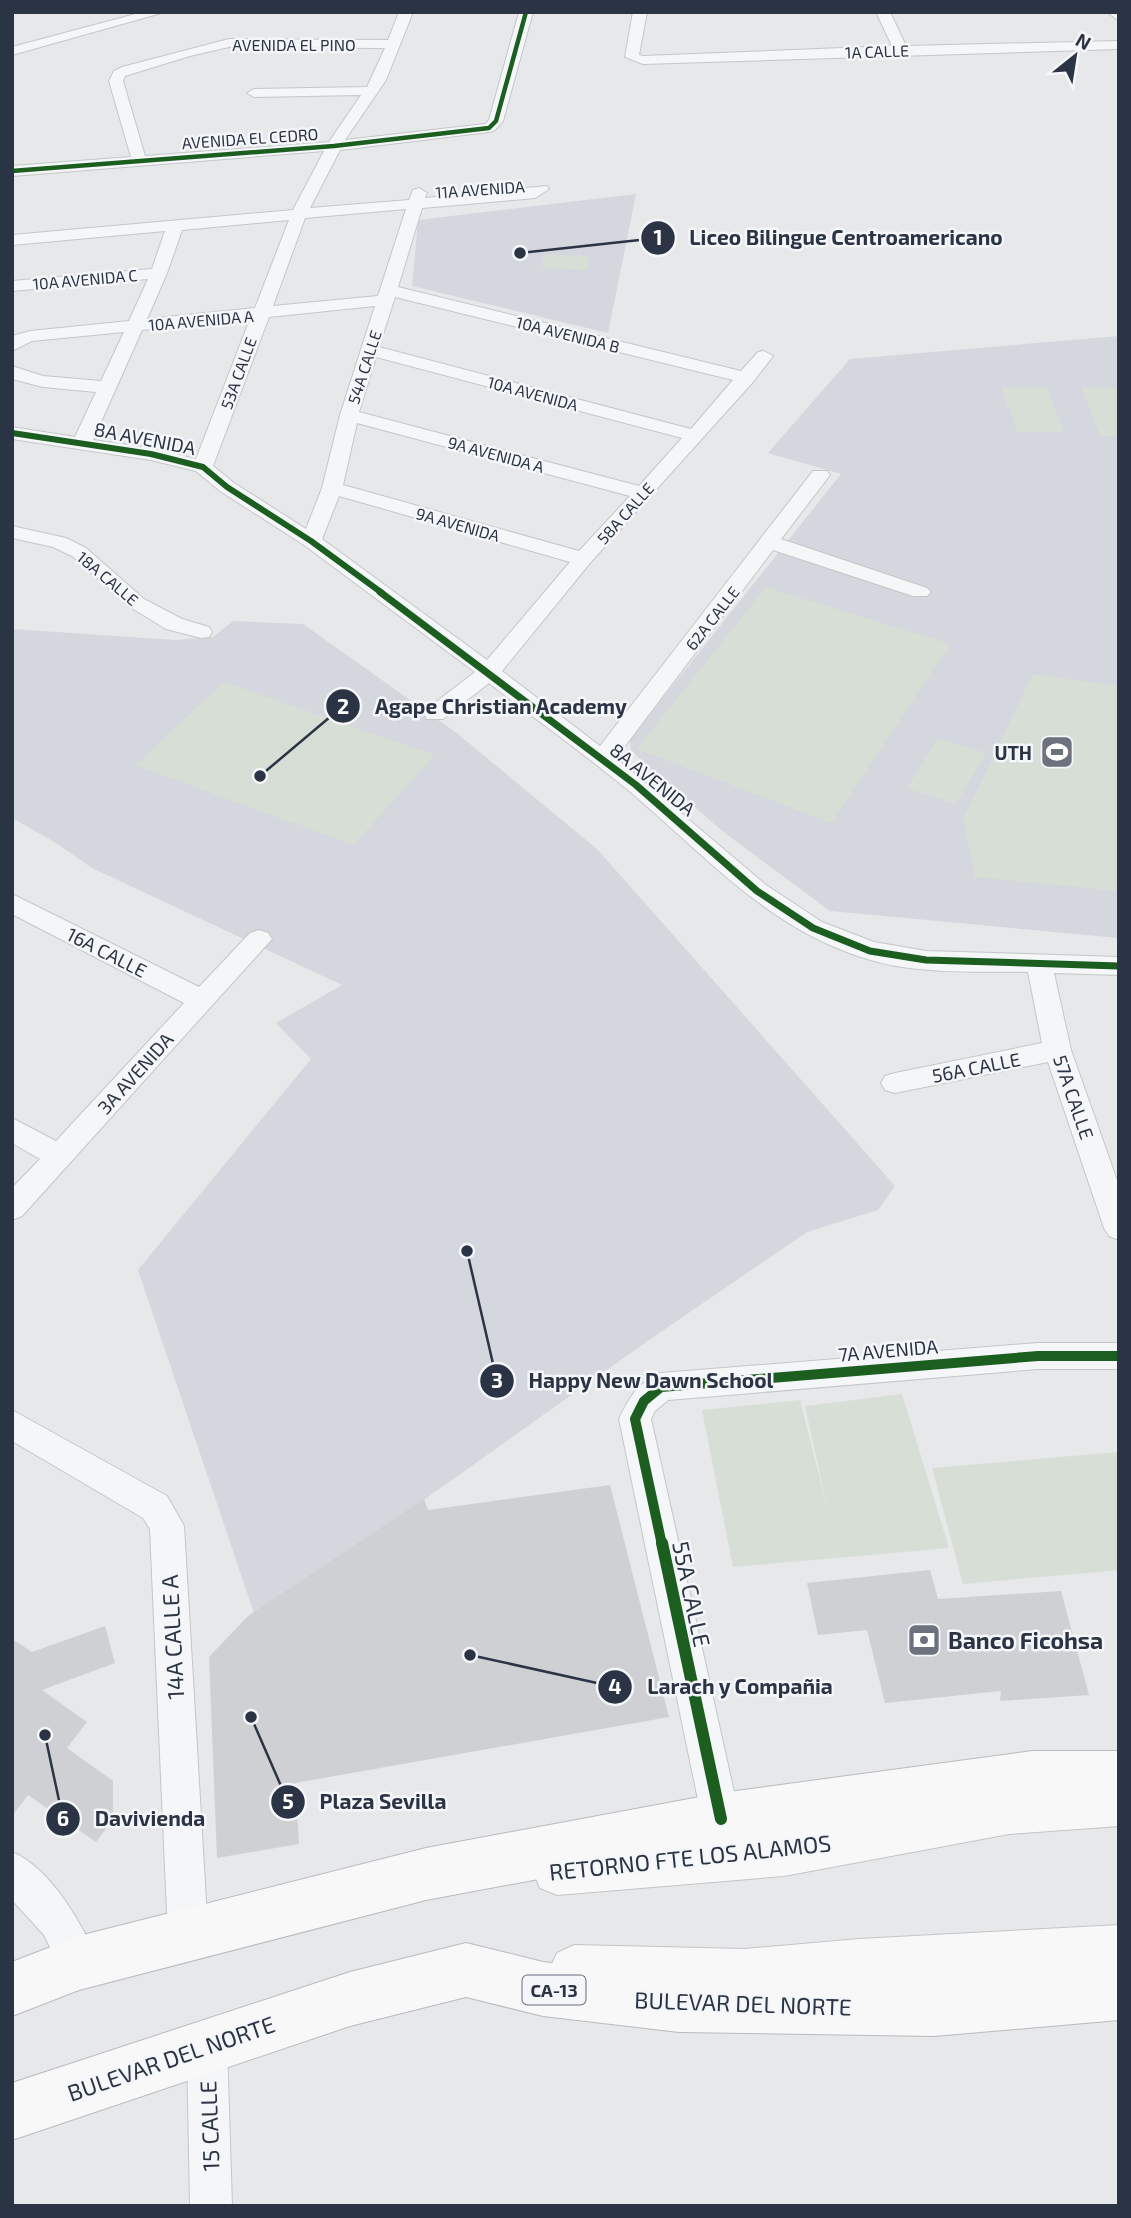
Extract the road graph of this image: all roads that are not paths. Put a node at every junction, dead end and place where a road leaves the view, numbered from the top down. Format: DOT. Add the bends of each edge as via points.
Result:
graph roads {
  1 [pos="159,12"];
  2 [pos="406,12"];
  3 [pos="526,12"];
  4 [pos="640,12"];
  5 [pos="883,12"];
  6 [pos="1113,12"];
  7 [pos="1119,18"];
  8 [pos="394,44"];
  9 [pos="1119,45"];
  10 [pos="901,50"];
  11 [pos="12,51"];
  12 [pos="372,91"];
  13 [pos="254,93"];
  14 [pos="334,146"];
  15 [pos="138,160"];
  16 [pos="12,171"];
  17 [pos="417,199"];
  18 [pos="302,208"];
  19 [pos="175,226"];
  20 [pos="12,228"];
  21 [pos="12,240"];
  22 [pos="159,273"];
  23 [pos="12,286"];
  24 [pos="388,295"];
  25 [pos="259,315"];
  26 [pos="134,327"];
  27 [pos="14,343"];
  28 [pos="370,350"];
  29 [pos="764,356"];
  30 [pos="15,374"];
  31 [pos="747,377"];
  32 [pos="107,387"];
  33 [pos="349,415"];
  34 [pos="12,433"];
  35 [pos="695,436"];
  36 [pos="82,443"];
  37 [pos="203,467"];
  38 [pos="820,475"];
  39 [pos="332,488"];
  40 [pos="642,493"];
  41 [pos="12,533"];
  42 [pos="311,541"];
  43 [pos="770,542"];
  44 [pos="583,559"];
  45 [pos="920,592"];
  46 [pos="201,632"];
  47 [pos="489,672"];
  48 [pos="435,714"];
  49 [pos="603,760"];
  50 [pos="12,903"];
  51 [pos="259,939"];
  52 [pos="1039,963"];
  53 [pos="1119,966"];
  54 [pos="201,1000"];
  55 [pos="1057,1050"];
  56 [pos="895,1083"];
  57 [pos="12,1129"];
  58 [pos="59,1156"];
  59 [pos="12,1208"];
  60 [pos="1119,1228"];
  61 [pos="1119,1356"];
  62 [pos="661,1387"];
  63 [pos="12,1424"];
  64 [pos="1119,1776"];
  65 [pos="1119,1802"];
  66 [pos="721,1819"];
  67 [pos="12,1871"];
  68 [pos="426,1874"];
  69 [pos="187,1935"];
  70 [pos="1119,1950"];
  71 [pos="79,1963"];
  72 [pos="466,1970"];
  73 [pos="12,1989"];
  74 [pos="1119,1993"];
  75 [pos="207,2046"];
  76 [pos="12,2112"];
  77 [pos="211,2206"];
  1 -- 11 [label="street"];
  2 -- 8 [label="street, 53A CALLE"];
  3 -- 14 [label="street, AVENIDA EL CEDRO" via="496,121 489,128"];
  4 -- 10 [label="street, 1A CALLE" via="635,59"];
  5 -- 10 [label="street"];
  6 -- 7 [label="street"];
  8 -- 12 [label="street, 53A CALLE"];
  8 -- 15 [label="street, AVENIDA EL PINO" via="229,43 127,70 116,81"];
  9 -- 10 [label="street, 1A CALLE"];
  12 -- 13 [label="street"];
  12 -- 14 [label="street, 53A CALLE"];
  14 -- 15 [label="street, AVENIDA EL CEDRO"];
  14 -- 18 [label="street, 53A CALLE"];
  15 -- 16 [label="street, AVENIDA EL CEDRO"];
  17 -- 17 [label="street, 11A AVENIDA" via="536,193 541,189 527,184"];
  17 -- 18 [label="street, 11A AVENIDA"];
  17 -- 24 [label="street, 54A CALLE"];
  18 -- 19 [label="street, 11A AVENIDA"];
  18 -- 20 [label="street, 11A AVENIDA"];
  18 -- 25 [label="street, 53A CALLE"];
  19 -- 21 [label="street, 11A AVENIDA"];
  19 -- 22 [label="street"];
  22 -- 23 [label="street, 10A AVENIDA C"];
  22 -- 26 [label="street"];
  24 -- 25 [label="street, 10A AVENIDA A"];
  24 -- 28 [label="street, 54A CALLE"];
  24 -- 31 [label="street, 10A AVENIDA B"];
  25 -- 26 [label="street, 10A AVENIDA A"];
  25 -- 37 [label="street, 53A CALLE"];
  26 -- 27 [label="street, 10A AVENIDA A" via="30,336"];
  26 -- 32 [label="street"];
  28 -- 33 [label="street, 54A CALLE"];
  28 -- 35 [label="street, 10A AVENIDA"];
  29 -- 31 [label="street, 58A CALLE"];
  30 -- 32 [label="street"];
  31 -- 35 [label="street, 58A CALLE"];
  32 -- 36 [label="street"];
  33 -- 39 [label="street, 54A CALLE"];
  33 -- 40 [label="street, 9A AVENIDA A"];
  34 -- 36 [label="street, 8A AVENIDA"];
  35 -- 40 [label="street, 58A CALLE"];
  36 -- 37 [label="street, 8A AVENIDA"];
  37 -- 42 [label="street, 8A AVENIDA"];
  38 -- 43 [label="street, 62A CALLE"];
  39 -- 42 [label="street, 54A CALLE"];
  39 -- 44 [label="street, 9A AVENIDA"];
  40 -- 44 [label="street, 58A CALLE"];
  41 -- 46 [label="street, 18A CALLE" via="59,542 79,552 137,603 174,624"];
  42 -- 47 [label="street, 8A AVENIDA"];
  43 -- 45 [label="street"];
  43 -- 49 [label="street, 62A CALLE"];
  44 -- 47 [label="street, 58A CALLE"];
  47 -- 48 [label="street, 58A CALLE"];
  47 -- 49 [label="street, 8A AVENIDA"];
  49 -- 52 [label="street, 8A AVENIDA" via="757,891 813,928 870,951 926,960"];
  50 -- 54 [label="street, 16A CALLE"];
  51 -- 54 [label="street, 3A AVENIDA"];
  52 -- 53 [label="street, 8A AVENIDA"];
  52 -- 55 [label="street, 57A CALLE"];
  54 -- 58 [label="street, 3A AVENIDA"];
  55 -- 56 [label="street, 56A CALLE"];
  55 -- 60 [label="street, 57A CALLE"];
  57 -- 58 [label="street"];
  58 -- 59 [label="street, 3A AVENIDA"];
  61 -- 62 [label="street, 7A AVENIDA" via="1038,1356"];
  62 -- 66 [label="street, 55A CALLE" via="644,1401 635,1419"];
  63 -- 69 [label="street, 14A CALLE A" via="155,1507 167,1526"];
  64 -- 66 [label="highway" via="1032,1776"];
  65 -- 68 [label="main road, RETORNO FTE LOS ALAMOS" via="1009,1811 784,1852 538,1872"];
  66 -- 68 [label="highway"];
  67 -- 71 [label="street" via="58,1921"];
  68 -- 69 [label="highway"];
  69 -- 71 [label="highway"];
  70 -- 72 [label="main road" via="744,1974"];
  71 -- 73 [label="highway"];
  72 -- 74 [label="highway, BULEVAR DEL NORTE / CA-13" via="543,1989 679,2004 934,2008"];
  72 -- 75 [label="highway, BULEVAR DEL NORTE / CA-13" via="350,1999"];
  75 -- 76 [label="highway, BULEVAR DEL NORTE / CA-13"];
  75 -- 77 [label="street, 15 CALLE"];
}
